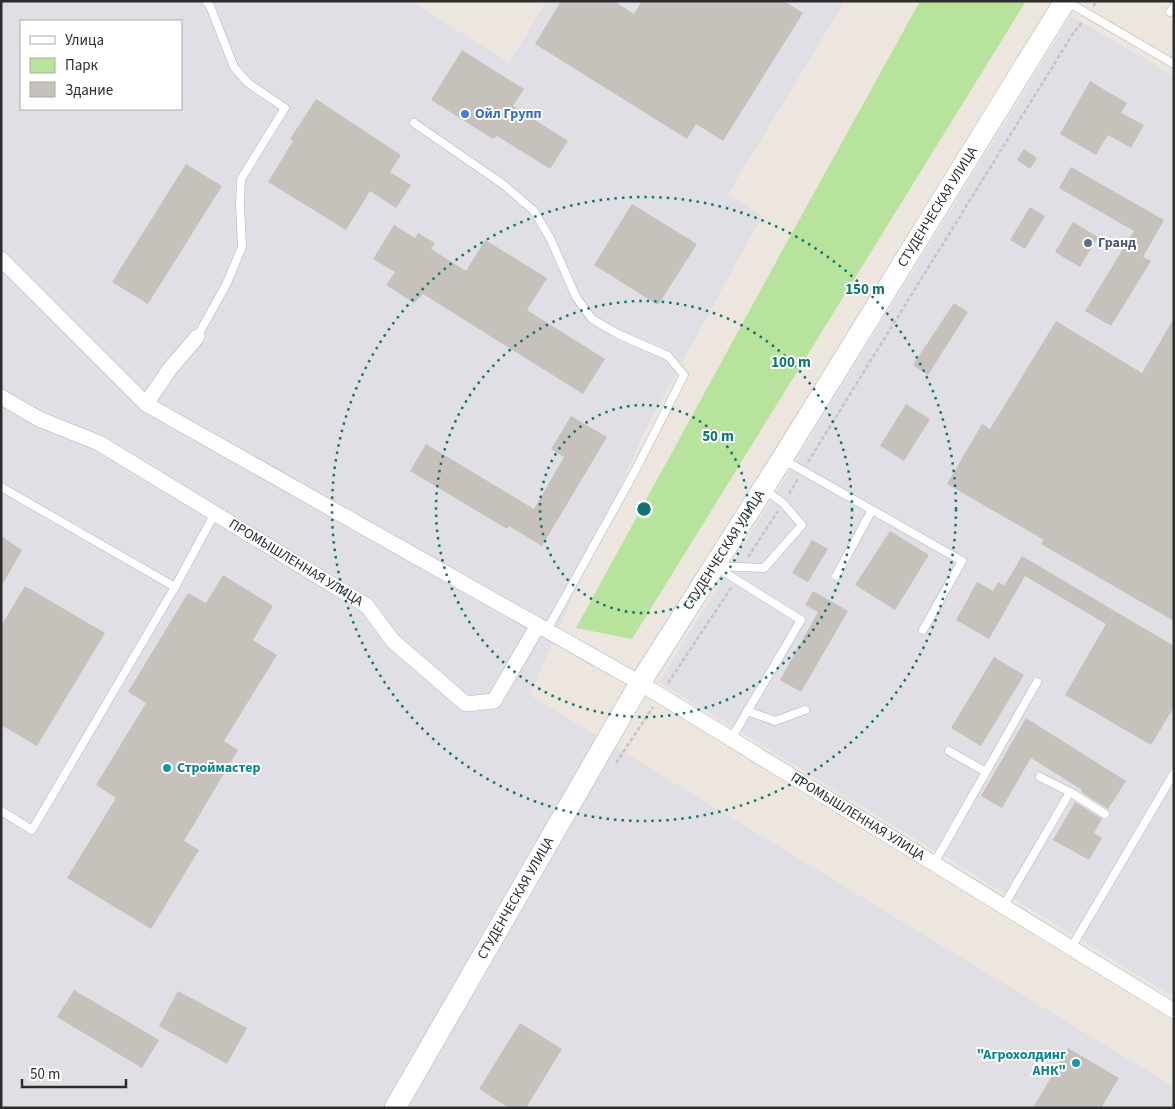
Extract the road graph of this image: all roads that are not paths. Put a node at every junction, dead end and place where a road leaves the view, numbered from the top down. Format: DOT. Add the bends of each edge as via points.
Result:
graph roads {
  1 [pos="206,1"];
  2 [pos="1066,1"];
  3 [pos="1174,64"];
  4 [pos="414,123"];
  5 [pos="1,258"];
  6 [pos="197,337"];
  7 [pos="1,397"];
  8 [pos="146,404"];
  9 [pos="782,459"];
  10 [pos="1,487"];
  11 [pos="764,489"];
  12 [pos="872,510"];
  13 [pos="216,513"];
  14 [pos="714,566"];
  15 [pos="836,576"];
  16 [pos="175,586"];
  17 [pos="543,628"];
  18 [pos="923,630"];
  19 [pos="1037,682"];
  20 [pos="640,683"];
  21 [pos="805,710"];
  22 [pos="747,711"];
  23 [pos="731,739"];
  24 [pos="949,751"];
  25 [pos="986,772"];
  26 [pos="1174,773"];
  27 [pos="1040,777"];
  28 [pos="1070,792"];
  29 [pos="1,811"];
  30 [pos="1105,814"];
  31 [pos="933,865"];
  32 [pos="1004,907"];
  33 [pos="1070,948"];
  34 [pos="1174,1011"];
  35 [pos="396,1108"];
  1 -- 6 [label="lane" via="234,66 248,83 285,108 241,179 242,247 226,285"];
  2 -- 3 [label="lane"];
  2 -- 9 [label="main road, СТУДЕНЧЕСКАЯ УЛИЦА"];
  4 -- 17 [label="lane" via="504,185 534,211 551,240 576,297 592,319 668,356 684,375 635,471"];
  5 -- 8 [label="street, ПРОМЫШЛЕННАЯ УЛИЦА"];
  6 -- 8 [label="street" via="168,370"];
  7 -- 13 [label="street, ПРОМЫШЛЕННАЯ УЛИЦА" via="39,419 99,443"];
  8 -- 17 [label="street, ПРОМЫШЛЕННАЯ УЛИЦА"];
  9 -- 11 [label="main road, СТУДЕНЧЕСКАЯ УЛИЦА"];
  9 -- 12 [label="lane"];
  10 -- 16 [label="lane"];
  11 -- 14 [label="main road, СТУДЕНЧЕСКАЯ УЛИЦА"];
  11 -- 14 [label="lane" via="783,503 802,525 764,568"];
  12 -- 15 [label="lane"];
  12 -- 18 [label="lane" via="962,561"];
  13 -- 16 [label="lane"];
  13 -- 17 [label="street, ПРОМЫШЛЕННАЯ УЛИЦА" via="368,606 392,641 466,704 494,701"];
  14 -- 20 [label="main road, СТУДЕНЧЕСКАЯ УЛИЦА"];
  14 -- 22 [label="lane" via="801,620"];
  16 -- 29 [label="lane" via="32,830"];
  17 -- 20 [label="street, ПРОМЫШЛЕННАЯ УЛИЦА"];
  19 -- 25 [label="lane"];
  20 -- 23 [label="street, ПРОМЫШЛЕННАЯ УЛИЦА"];
  20 -- 35 [label="main road, СТУДЕНЧЕСКАЯ УЛИЦА"];
  21 -- 22 [label="lane" via="775,721"];
  22 -- 23 [label="lane"];
  23 -- 31 [label="street, ПРОМЫШЛЕННАЯ УЛИЦА"];
  24 -- 25 [label="lane"];
  25 -- 31 [label="lane"];
  26 -- 33 [label="lane"];
  27 -- 28 [label="lane"];
  28 -- 30 [label="lane"];
  28 -- 32 [label="lane"];
  31 -- 32 [label="street, ПРОМЫШЛЕННАЯ УЛИЦА"];
  32 -- 33 [label="street, ПРОМЫШЛЕННАЯ УЛИЦА"];
  33 -- 34 [label="street, ПРОМЫШЛЕННАЯ УЛИЦА"];
}
